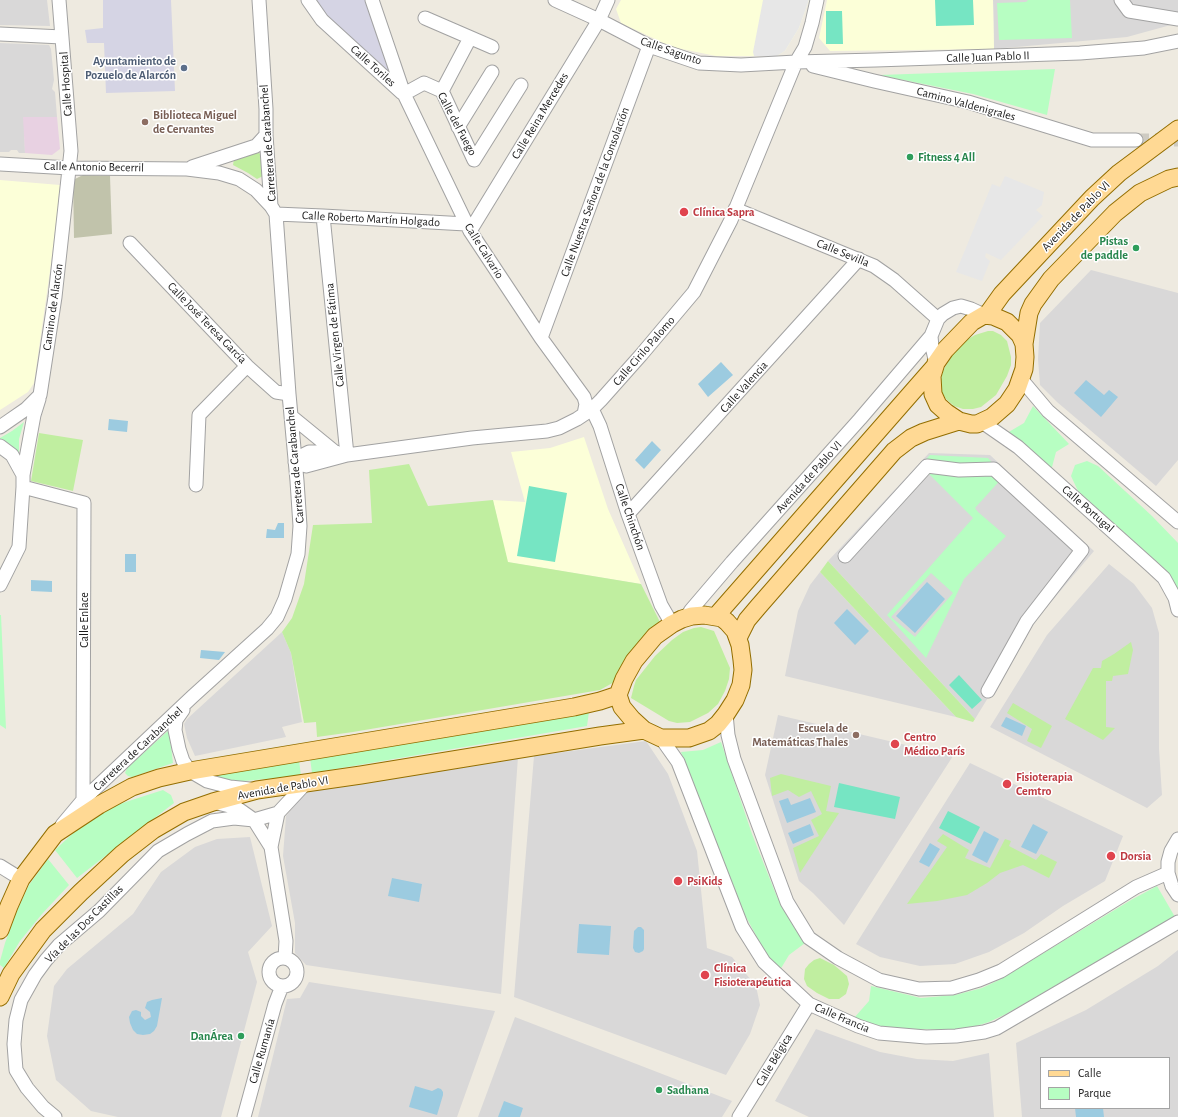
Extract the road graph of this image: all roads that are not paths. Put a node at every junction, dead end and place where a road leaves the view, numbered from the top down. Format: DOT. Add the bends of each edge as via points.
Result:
graph roads {
  1 [pos="59,0"];
  2 [pos="259,0"];
  3 [pos="308,0"];
  4 [pos="372,0"];
  5 [pos="555,0"];
  6 [pos="608,0"];
  7 [pos="817,0"];
  8 [pos="1121,0"];
  9 [pos="425,18"];
  10 [pos="1178,19"];
  11 [pos="599,20"];
  12 [pos="0,34"];
  13 [pos="62,36"];
  14 [pos="470,38"];
  15 [pos="1178,41"];
  16 [pos="649,46"];
  17 [pos="492,47"];
  18 [pos="796,62"];
  19 [pos="492,72"];
  20 [pos="521,85"];
  21 [pos="442,90"];
  22 [pos="404,94"];
  23 [pos="458,127"];
  24 [pos="1178,129"];
  25 [pos="266,135"];
  26 [pos="1136,140"];
  27 [pos="0,164"];
  28 [pos="70,168"];
  29 [pos="187,169"];
  30 [pos="1178,177"];
  31 [pos="735,209"];
  32 [pos="274,210"];
  33 [pos="323,216"];
  34 [pos="468,228"];
  35 [pos="130,244"];
  36 [pos="859,260"];
  37 [pos="986,315"];
  38 [pos="938,320"];
  39 [pos="931,336"];
  40 [pos="541,338"];
  41 [pos="1024,344"];
  42 [pos="936,364"];
  43 [pos="247,366"];
  44 [pos="1021,379"];
  45 [pos="289,394"];
  46 [pos="40,395"];
  47 [pos="592,408"];
  48 [pos="291,416"];
  49 [pos="960,421"];
  50 [pos="982,422"];
  51 [pos="0,427"];
  52 [pos="0,446"];
  53 [pos="341,454"];
  54 [pos="295,462"];
  55 [pos="23,481"];
  56 [pos="196,484"];
  57 [pos="628,514"];
  58 [pos="1178,522"];
  59 [pos="845,556"];
  60 [pos="0,585"];
  61 [pos="1178,610"];
  62 [pos="716,616"];
  63 [pos="679,621"];
  64 [pos="738,638"];
  65 [pos="988,691"];
  66 [pos="618,694"];
  67 [pos="192,697"];
  68 [pos="726,714"];
  69 [pos="644,730"];
  70 [pos="661,738"];
  71 [pos="190,771"];
  72 [pos="306,783"];
  73 [pos="257,790"];
  74 [pos="83,800"];
  75 [pos="213,802"];
  76 [pos="278,813"];
  77 [pos="254,820"];
  78 [pos="55,834"];
  79 [pos="1178,839"];
  80 [pos="272,847"];
  81 [pos="0,866"];
  82 [pos="1168,873"];
  83 [pos="21,880"];
  84 [pos="1178,895"];
  85 [pos="1178,922"];
  86 [pos="0,930"];
  87 [pos="285,958"];
  88 [pos="282,986"];
  89 [pos="0,997"];
  90 [pos="808,1004"];
  91 [pos="55,1117"];
  92 [pos="244,1117"];
  93 [pos="739,1117"];
  1 -- 13 [label="street, Calle Hospital"];
  2 -- 25 [label="street, Carretera de Carabanchel"];
  3 -- 22 [label="street, Calle Toriles" via="322,20"];
  4 -- 22 [label="street, Calle Toriles"];
  5 -- 11 [label="street, Calle Sagunto"];
  6 -- 11 [label="street, Calle Reina Mercedes"];
  7 -- 18 [label="street, Calle Cirilo Palomo" via="805,47"];
  8 -- 10 [label="street" via="1129,11"];
  9 -- 14 [label="street"];
  11 -- 16 [label="street, Calle Sagunto"];
  11 -- 34 [label="street, Calle Reina Mercedes"];
  12 -- 13 [label="street"];
  13 -- 28 [label="street, Calle Hospital" via="71,151"];
  14 -- 17 [label="street"];
  14 -- 21 [label="street"];
  15 -- 18 [label="street, Calle Juan Pablo II" via="1144,48 1080,53"];
  16 -- 18 [label="street, Calle Sagunto" via="699,63 741,66"];
  16 -- 40 [label="street, Calle Nuestra Señora de la Consolación"];
  18 -- 26 [label="street, Camino Valdenigrales" via="968,102 1092,140"];
  18 -- 31 [label="street, Calle Cirilo Palomo"];
  19 -- 23 [label="street"];
  20 -- 23 [label="street, Calle del Fuego" via="474,160"];
  21 -- 22 [label="street, Calle del Fuego" via="424,83"];
  21 -- 23 [label="street, Calle del Fuego"];
  22 -- 34 [label="street, Calle Calvario"];
  24 -- 37 [label="main road, Avenida de Pablo VI" via="1119,173 1092,198 1002,294"];
  25 -- 29 [label="street, Calle Antonio Becerril" via="256,146"];
  25 -- 32 [label="street, Carretera de Carabanchel"];
  27 -- 28 [label="street, Calle Antonio Becerril"];
  28 -- 29 [label="street, Calle Antonio Becerril"];
  28 -- 46 [label="street, Camino de Alarcón" via="55,297"];
  29 -- 32 [label="street, Calle Antonio Becerril" via="219,173 239,179 256,190"];
  30 -- 41 [label="main road" via="1140,193 1115,213 1051,279 1029,313"];
  31 -- 36 [label="street, Calle Sevilla"];
  31 -- 47 [label="street, Calle Cirilo Palomo" via="694,292"];
  32 -- 33 [label="street, Calle Roberto Martín Holgado"];
  32 -- 45 [label="street, Carretera de Carabanchel"];
  33 -- 34 [label="street, Calle Roberto Martín Holgado"];
  33 -- 53 [label="street, Calle Virgen de Fátima"];
  34 -- 40 [label="street, Calle Calvario"];
  35 -- 43 [label="street, Calle José Teresa García"];
  36 -- 38 [label="street, Calle Sevilla" via="874,266 894,280"];
  36 -- 57 [label="street, Calle Valencia"];
  37 -- 38 [label="street" via="961,306 943,314"];
  37 -- 41 [label="main road" via="1007,322 1020,335"];
  37 -- 42 [label="main road" via="972,322 945,350"];
  38 -- 39 [label="street, Avenida de Pablo VI"];
  39 -- 42 [label="street"];
  39 -- 63 [label="street, Avenida de Pablo VI"];
  40 -- 47 [label="street, Calle Calvario" via="584,397 592,401"];
  41 -- 44 [label="main road" via="1024,369"];
  42 -- 49 [label="main road" via="932,376 935,400 947,413"];
  42 -- 62 [label="main road, Avenida de Pablo VI"];
  43 -- 45 [label="street, Calle José Teresa García" via="276,392"];
  43 -- 56 [label="street" via="199,415"];
  44 -- 50 [label="main road" via="1007,404"];
  44 -- 58 [label="street" via="1048,411"];
  45 -- 48 [label="street, Carretera de Carabanchel"];
  46 -- 51 [label="street" via="26,410"];
  46 -- 55 [label="street, Camino de Alarcón" via="34,415"];
  47 -- 53 [label="street, Calle Cirilo Palomo" via="559,428 547,431"];
  47 -- 57 [label="street, Calle Chinchón"];
  48 -- 53 [label="street"];
  48 -- 54 [label="street, Carretera de Carabanchel"];
  49 -- 50 [label="main road" via="970,424"];
  49 -- 64 [label="main road" via="911,438 894,452 758,606"];
  50 -- 61 [label="street, Calle Portugal" via="1018,447 1164,578"];
  52 -- 55 [label="street" via="12,455"];
  53 -- 54 [label="street, Calle Cirilo Palomo" via="309,452"];
  54 -- 67 [label="street, Carretera de Carabanchel" via="300,526 298,554 285,599 277,617 267,629"];
  55 -- 60 [label="street, Camino de Alarcón" via="19,547"];
  55 -- 74 [label="street, Calle Enlace" via="84,503"];
  57 -- 63 [label="street, Calle Chinchón" via="661,605 665,613"];
  59 -- 65 [label="street" via="927,466 959,470 994,469 1082,550 1027,621"];
  62 -- 63 [label="main road, Avenida de Pablo VI" via="704,615"];
  62 -- 64 [label="main road" via="727,622"];
  63 -- 66 [label="main road, Avenida de Pablo VI" via="656,636 644,648 634,661"];
  64 -- 68 [label="main road" via="743,670 741,685"];
  66 -- 69 [label="main road" via="622,707"];
  66 -- 71 [label="main road" via="574,707"];
  67 -- 71 [label="street" via="176,720 179,749"];
  67 -- 74 [label="street, Carretera de Carabanchel"];
  68 -- 70 [label="main road" via="718,724 699,735 689,738"];
  68 -- 82 [label="street" via="734,759 787,902 809,938 838,958 879,980 919,989 952,988 979,980 1001,971 1136,887"];
  69 -- 70 [label="main road"];
  69 -- 72 [label="main road, Avenida de Pablo VI"];
  70 -- 90 [label="street, Calle Francia" via="678,762 742,927 764,962"];
  71 -- 73 [label="street" via="207,782"];
  71 -- 78 [label="main road" via="132,787"];
  72 -- 73 [label="main road, Avenida de Pablo VI"];
  72 -- 76 [label="street"];
  73 -- 75 [label="main road, Avenida de Pablo VI"];
  74 -- 78 [label="street, Carretera de Carabanchel"];
  75 -- 77 [label="street" via="237,808"];
  75 -- 89 [label="main road, Avenida de Pablo VI" via="184,812 153,830 122,854 43,930 11,974"];
  76 -- 77 [label="street, Vía de las Dos Castillas"];
  76 -- 80 [label="street"];
  77 -- 80 [label="street"];
  77 -- 91 [label="street, Vía de las Dos Castillas" via="234,818 212,821 158,851 99,911 59,945 35,975 21,1000 16,1020 16,1070 27,1088"];
  78 -- 83 [label="main road"];
  79 -- 82 [label="street" via="1171,851"];
  80 -- 87 [label="street" via="286,941"];
  81 -- 83 [label="street"];
  82 -- 84 [label="street"];
  83 -- 86 [label="main road"];
  85 -- 90 [label="street, Calle Francia" via="997,1028 984,1032 926,1037 879,1033"];
  87 -- 88 [label="street" via="293,962 297,976 291,984"];
  87 -- 88 [label="street" via="276,959 268,970 273,983"];
  88 -- 92 [label="street, Calle Rumanía"];
  90 -- 93 [label="street, Calle Bélgica"];
}
